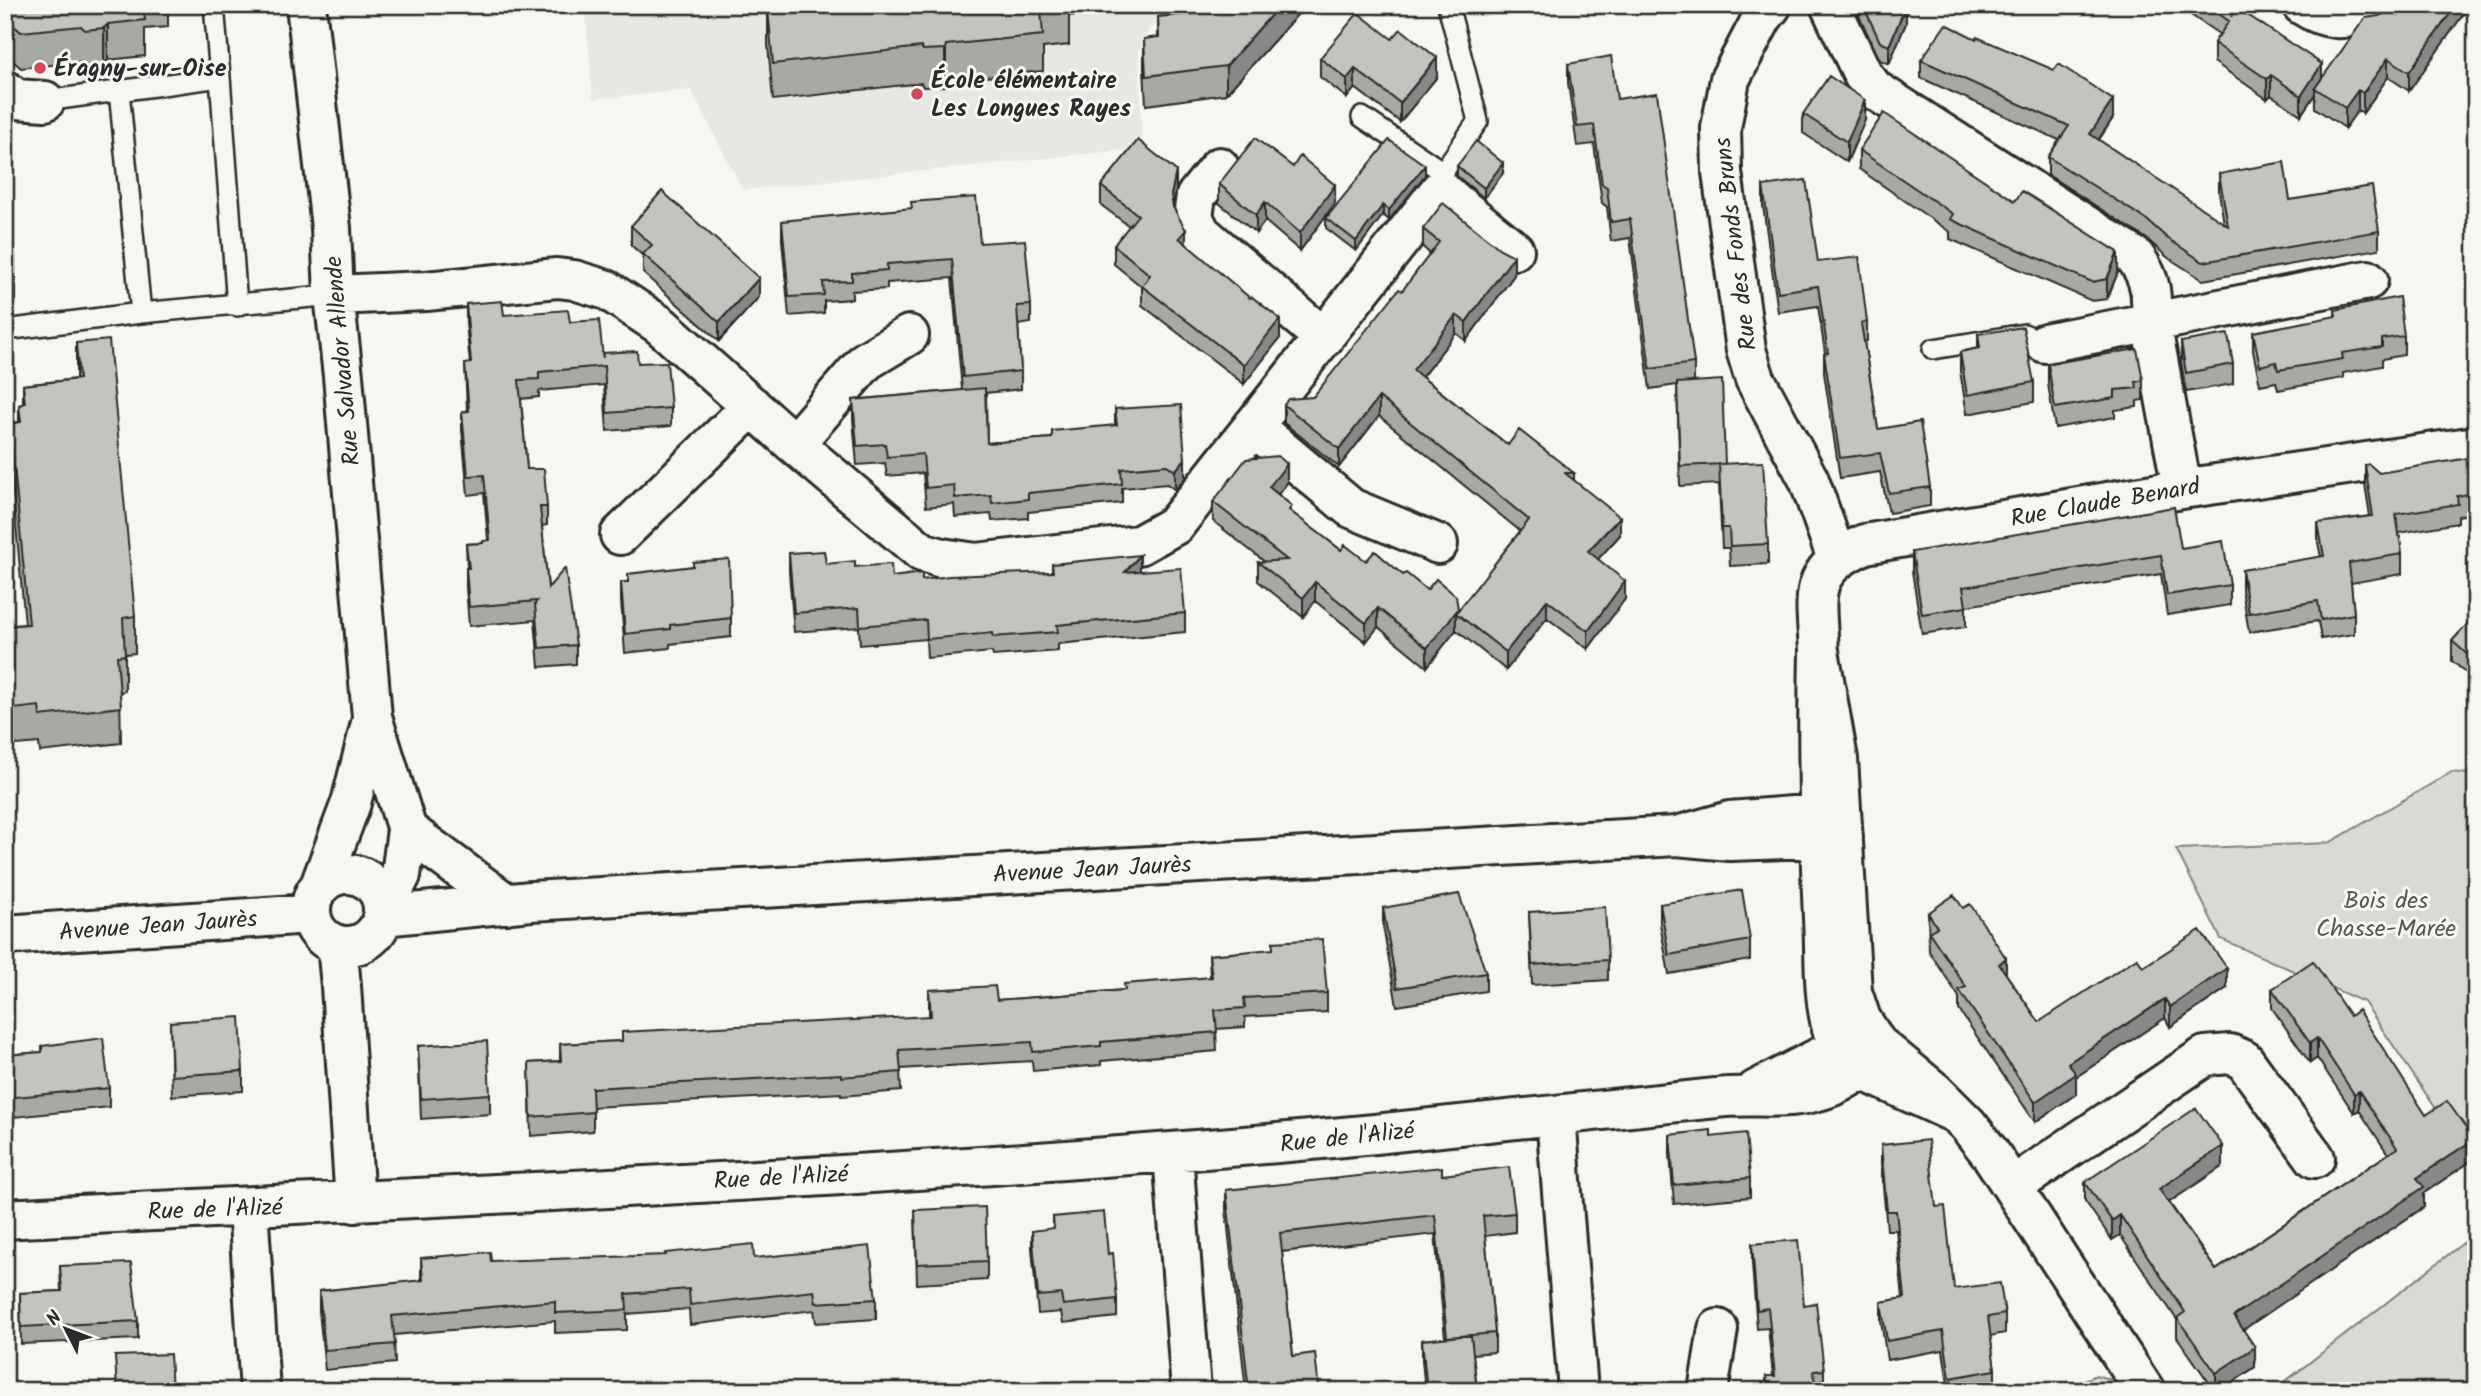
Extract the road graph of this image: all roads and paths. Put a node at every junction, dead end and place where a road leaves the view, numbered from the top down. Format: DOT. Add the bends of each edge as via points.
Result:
graph roads {
  1 [pos="214,5"];
  2 [pos="306,5"];
  3 [pos="1448,5"];
  4 [pos="1772,5"];
  5 [pos="1830,5"];
  6 [pos="2302,5"];
  7 [pos="2375,14"];
  8 [pos="220,77"];
  9 [pos="5,90"];
  10 [pos="119,92"];
  11 [pos="45,101"];
  12 [pos="1362,117"];
  13 [pos="1219,167"];
  14 [pos="1441,181"];
  15 [pos="1514,250"];
  16 [pos="2368,280"];
  17 [pos="334,295"];
  18 [pos="237,306"];
  19 [pos="141,313"];
  20 [pos="2151,322"];
  21 [pos="5,330"];
  22 [pos="909,335"];
  23 [pos="1324,338"];
  24 [pos="2045,343"];
  25 [pos="1933,349"];
  26 [pos="752,406"];
  27 [pos="1253,426"];
  28 [pos="794,444"];
  29 [pos="2476,446"];
  30 [pos="2182,489"];
  31 [pos="620,535"];
  32 [pos="1438,544"];
  33 [pos="1837,559"];
  34 [pos="372,717"];
  35 [pos="1830,827"];
  36 [pos="407,830"];
  37 [pos="316,899"];
  38 [pos="507,904"];
  39 [pos="383,912"];
  40 [pos="5,935"];
  41 [pos="337,945"];
  42 [pos="1862,1049"];
  43 [pos="1556,1117"];
  44 [pos="1173,1154"];
  45 [pos="2315,1158"];
  46 [pos="2014,1186"];
  47 [pos="355,1203"];
  48 [pos="248,1207"];
  49 [pos="5,1219"];
  50 [pos="1718,1329"];
  51 [pos="260,1391"];
  52 [pos="1191,1391"];
  53 [pos="1578,1391"];
  54 [pos="1708,1391"];
  55 [pos="2145,1391"];
  1 -- 8 [label="lane"];
  2 -- 17 [label="street, Rue Salvador Allende"];
  3 -- 14 [label="lane" via="1478,121"];
  4 -- 33 [label="street, Rue des Fonds Bruns" via="1730,79 1721,128 1722,172 1746,350 1755,379 1808,480"];
  5 -- 20 [label="street" via="1863,75 1875,90 2135,257 2147,273"];
  6 -- 7 [label="street" via="2337,20"];
  8 -- 10 [label="lane"];
  8 -- 18 [label="lane"];
  9 -- 11 [label="street" via="16,99"];
  10 -- 11 [label="lane"];
  10 -- 19 [label="lane"];
  12 -- 14 [label="lane"];
  13 -- 23 [label="street" via="1196,196 1193,217 1201,233"];
  14 -- 15 [label="street"];
  14 -- 23 [label="street"];
  16 -- 20 [label="street"];
  17 -- 18 [label="lane"];
  17 -- 26 [label="street" via="426,291 536,278 574,280 607,290 639,310"];
  17 -- 34 [label="street, Rue Salvador Allende"];
  18 -- 19 [label="lane"];
  19 -- 21 [label="lane"];
  20 -- 24 [label="street"];
  20 -- 30 [label="street"];
  22 -- 28 [label="street" via="866,361"];
  23 -- 27 [label="street"];
  24 -- 25 [label="lane" via="2024,334"];
  26 -- 28 [label="street"];
  26 -- 31 [label="street"];
  27 -- 28 [label="street" via="1175,525 1139,545 976,563 922,552"];
  27 -- 32 [label="street" via="1351,508"];
  29 -- 30 [label="street, Rue Claude Benard"];
  30 -- 33 [label="street, Rue Claude Benard" via="1880,541"];
  33 -- 35 [label="street" via="1821,577 1817,592 1819,651 1839,760"];
  34 -- 36 [label="street, Rue Salvador Allende"];
  34 -- 37 [label="street, Rue Salvador Allende" via="351,803"];
  35 -- 38 [label="street, Avenue Jean Jaurès" via="1730,821 1676,836"];
  35 -- 42 [label="street" via="1827,1003 1830,1022"];
  36 -- 38 [label="street"];
  36 -- 39 [label="street, Rue Salvador Allende" via="401,875"];
  37 -- 39 [label="street" via="336,874 353,873 379,892"];
  37 -- 40 [label="street, Avenue Jean Jaurès"];
  37 -- 41 [label="street" via="315,927"];
  38 -- 39 [label="street, Avenue Jean Jaurès"];
  39 -- 41 [label="street" via="377,930 366,941"];
  41 -- 47 [label="street"];
  42 -- 43 [label="street, Rue de l'Alizé" via="1740,1095"];
  42 -- 46 [label="street" via="1957,1114"];
  43 -- 44 [label="street, Rue de l'Alizé"];
  43 -- 53 [label="street"];
  44 -- 47 [label="street, Rue de l'Alizé"];
  44 -- 52 [label="street"];
  45 -- 46 [label="street" via="2244,1060 2230,1054 2205,1056"];
  46 -- 55 [label="street"];
  47 -- 48 [label="street, Rue de l'Alizé"];
  48 -- 49 [label="street, Rue de l'Alizé"];
  48 -- 51 [label="street"];
  50 -- 54 [label="street"];
}
